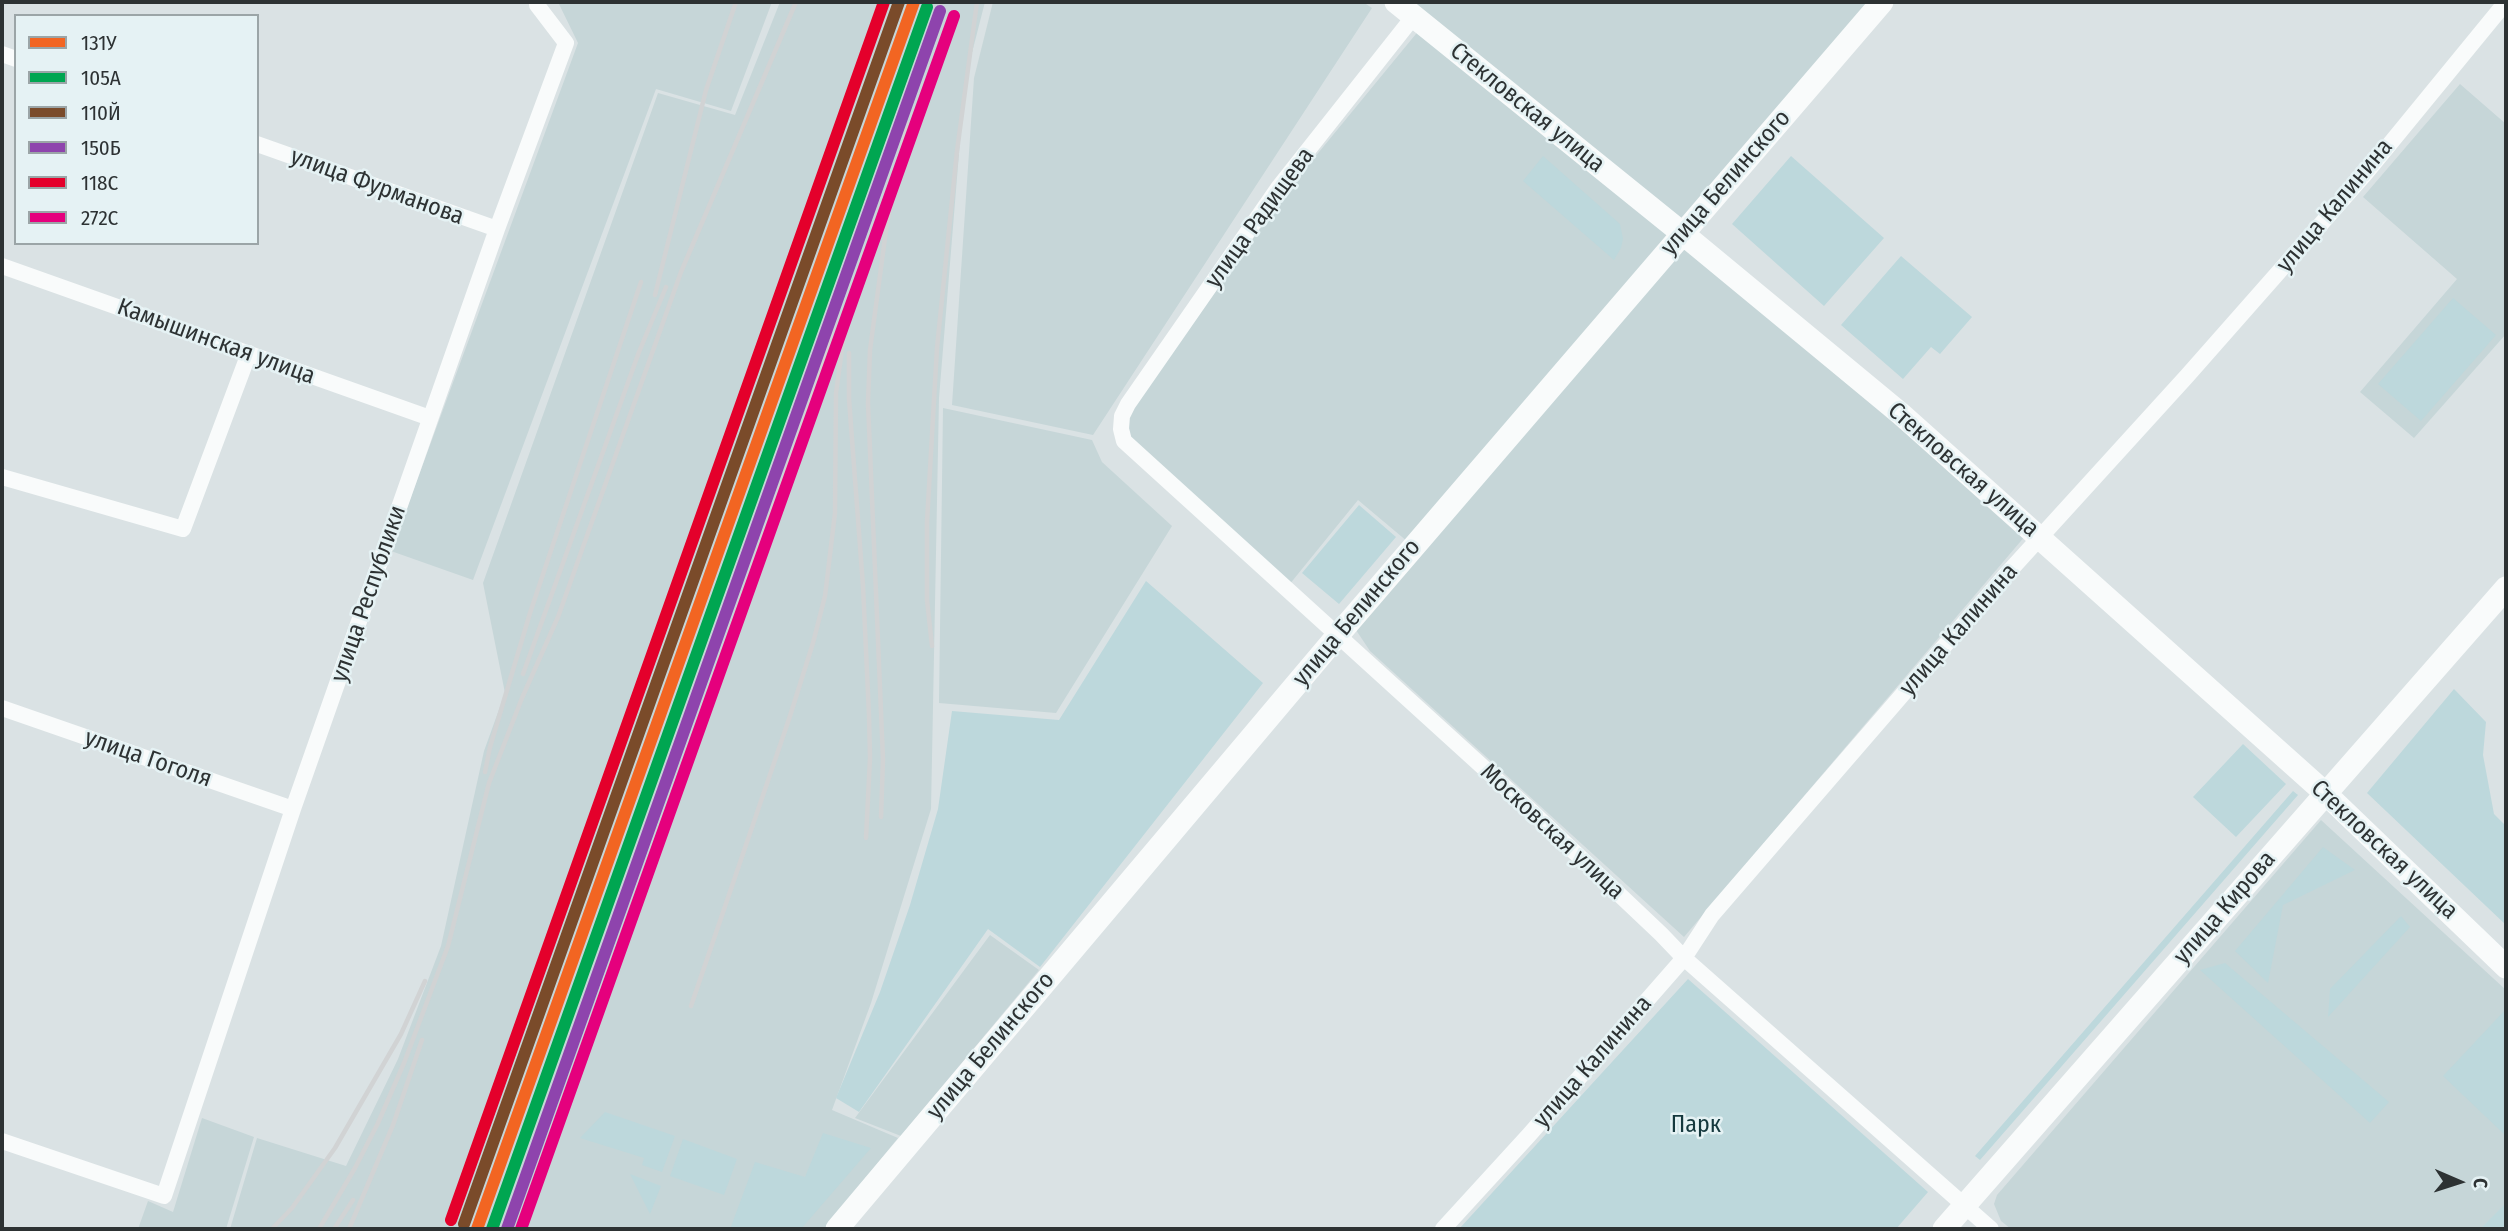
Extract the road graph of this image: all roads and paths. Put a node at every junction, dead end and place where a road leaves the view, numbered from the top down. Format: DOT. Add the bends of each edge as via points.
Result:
graph roads {
  1 [pos="537,2"];
  2 [pos="1396,2"];
  3 [pos="1882,2"];
  4 [pos="2506,2"];
  5 [pos="1414,16"];
  6 [pos="259,145"];
  7 [pos="497,229"];
  8 [pos="1682,233"];
  9 [pos="2,266"];
  10 [pos="248,353"];
  11 [pos="430,418"];
  12 [pos="1121,429"];
  13 [pos="2,477"];
  14 [pos="2040,537"];
  15 [pos="2506,588"];
  16 [pos="1338,635"];
  17 [pos="2,708"];
  18 [pos="2325,793"];
  19 [pos="293,809"];
  20 [pos="1684,958"];
  21 [pos="2506,967"];
  22 [pos="2,1141"];
  23 [pos="1965,1205"];
  24 [pos="837,1229"];
  25 [pos="1443,1229"];
  26 [pos="1944,1229"];
  27 [pos="1991,1229"];
  1 -- 7 [label="street, улица Республики" via="566,43"];
  2 -- 5 [label="street, Стекловская улица"];
  3 -- 8 [label="street, улица Белинского"];
  4 -- 14 [label="street, улица Калинина" via="2367,173"];
  5 -- 8 [label="street, Стекловская улица"];
  5 -- 12 [label="street, улица Радищева" via="1278,188 1128,404"];
  6 -- 7 [label="street, улица Фурманова"];
  7 -- 11 [label="street, улица Республики"];
  8 -- 14 [label="street, Стекловская улица" via="1901,414"];
  8 -- 16 [label="street, улица Белинского"];
  9 -- 10 [label="street, Камышинская улица"];
  10 -- 11 [label="street, Камышинская улица"];
  10 -- 13 [label="street" via="183,529"];
  11 -- 19 [label="street, улица Республики"];
  12 -- 16 [label="street, Московская улица" via="1131,450"];
  14 -- 18 [label="street, Стекловская улица"];
  14 -- 20 [label="street, улица Калинина" via="1712,915"];
  15 -- 18 [label="street, улица Кирова"];
  16 -- 20 [label="street, Московская улица"];
  16 -- 24 [label="street, улица Белинского"];
  17 -- 19 [label="street, улица Гоголя"];
  18 -- 21 [label="street, Стекловская улица"];
  18 -- 23 [label="street, улица Кирова"];
  19 -- 22 [label="street, улица Республики" via="164,1196"];
  20 -- 23 [label="street, Московская улица"];
  20 -- 25 [label="street, улица Калинина"];
  23 -- 26 [label="street, улица Кирова"];
  23 -- 27 [label="street, Московская улица"];
}
